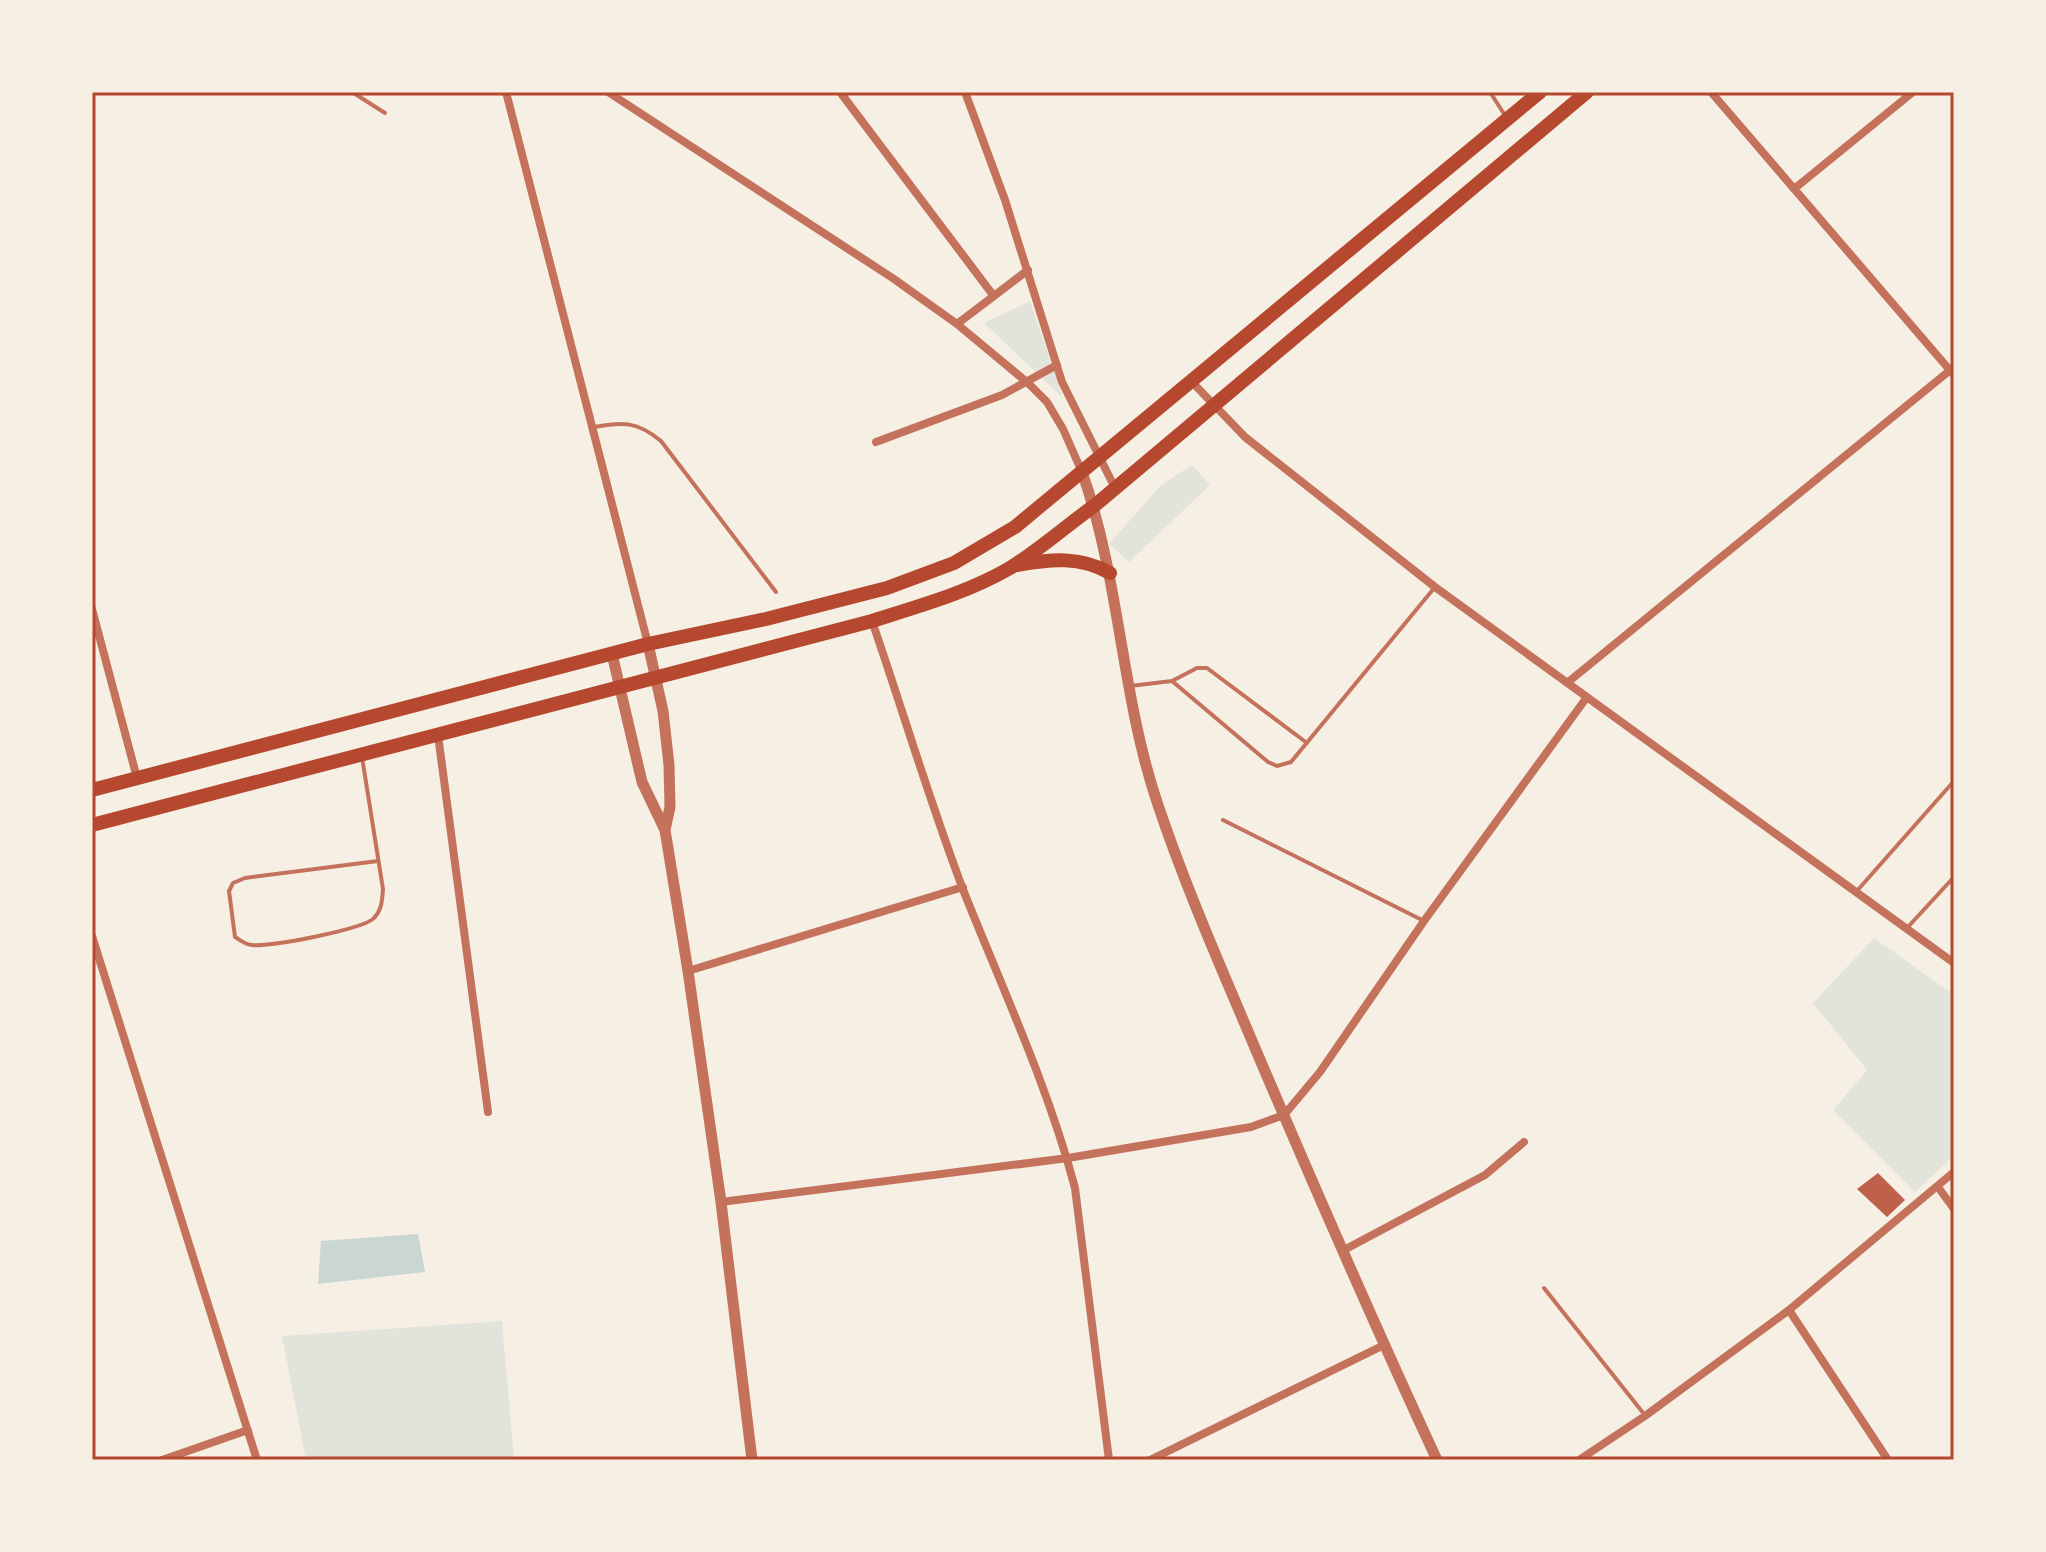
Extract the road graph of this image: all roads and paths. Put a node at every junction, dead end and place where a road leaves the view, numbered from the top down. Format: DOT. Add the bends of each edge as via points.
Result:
graph roads {
  1 [pos="352,92"];
  2 [pos="506,92"];
  3 [pos="608,92"];
  4 [pos="840,92"];
  5 [pos="965,92"];
  6 [pos="1490,92"];
  7 [pos="1540,92"];
  8 [pos="1587,92"];
  9 [pos="1711,92"];
  10 [pos="1913,92"];
  11 [pos="385,113"];
  12 [pos="1507,119"];
  13 [pos="1794,189"];
  14 [pos="1028,270"];
  15 [pos="993,295"];
  16 [pos="957,324"];
  17 [pos="1057,365"];
  18 [pos="1953,371"];
  19 [pos="1191,381"];
  20 [pos="1028,383"];
  21 [pos="1212,405"];
  22 [pos="591,428"];
  23 [pos="876,442"];
  24 [pos="1100,457"];
  25 [pos="1082,472"];
  26 [pos="1115,488"];
  27 [pos="1094,506"];
  28 [pos="1013,566"];
  29 [pos="1110,573"];
  30 [pos="1435,587"];
  31 [pos="776,592"];
  32 [pos="92,609"];
  33 [pos="872,621"];
  34 [pos="648,644"];
  35 [pos="612,654"];
  36 [pos="655,680"];
  37 [pos="1172,681"];
  38 [pos="1567,683"];
  39 [pos="1130,687"];
  40 [pos="621,689"];
  41 [pos="1587,697"];
  42 [pos="438,735"];
  43 [pos="1307,743"];
  44 [pos="361,755"];
  45 [pos="137,778"];
  46 [pos="1954,781"];
  47 [pos="92,790"];
  48 [pos="1223,820"];
  49 [pos="92,825"];
  50 [pos="665,830"];
  51 [pos="378,861"];
  52 [pos="1954,877"];
  53 [pos="963,887"];
  54 [pos="1856,892"];
  55 [pos="1424,921"];
  56 [pos="1907,929"];
  57 [pos="92,936"];
  58 [pos="1954,963"];
  59 [pos="688,971"];
  60 [pos="488,1112"];
  61 [pos="1284,1115"];
  62 [pos="1524,1142"];
  63 [pos="1068,1158"];
  64 [pos="1954,1172"];
  65 [pos="1938,1187"];
  66 [pos="721,1202"];
  67 [pos="1954,1209"];
  68 [pos="1342,1251"];
  69 [pos="1544,1288"];
  70 [pos="1789,1310"];
  71 [pos="1384,1345"];
  72 [pos="1645,1416"];
  73 [pos="248,1430"];
  74 [pos="162,1460"];
  75 [pos="257,1460"];
  76 [pos="752,1460"];
  77 [pos="1109,1460"];
  78 [pos="1150,1460"];
  79 [pos="1437,1460"];
  80 [pos="1579,1460"];
  81 [pos="1888,1460"];
  1 -- 11 [label="lane"];
  2 -- 22 [label="street"];
  3 -- 16 [label="street"];
  4 -- 15 [label="street"];
  5 -- 14 [label="street"];
  6 -- 12 [label="lane"];
  7 -- 12 [label="main road"];
  8 -- 21 [label="main road"];
  9 -- 13 [label="street"];
  10 -- 13 [label="street"];
  12 -- 19 [label="main road"];
  13 -- 18 [label="street"];
  14 -- 15 [label="street"];
  14 -- 17 [label="street"];
  15 -- 16 [label="street"];
  16 -- 20 [label="street"];
  17 -- 20 [label="street"];
  17 -- 24 [label="street"];
  18 -- 38 [label="street"];
  19 -- 21 [label="street"];
  19 -- 24 [label="main road"];
  20 -- 23 [label="street"];
  20 -- 25 [label="street" via="1055,415"];
  21 -- 26 [label="main road"];
  21 -- 30 [label="street"];
  22 -- 31 [label="lane" via="620,423 648,430 661,441"];
  22 -- 34 [label="street"];
  24 -- 25 [label="main road"];
  24 -- 26 [label="street"];
  25 -- 27 [label="street"];
  25 -- 34 [label="main road" via="1015,527 920,577 777,617"];
  26 -- 27 [label="main road"];
  27 -- 28 [label="main road"];
  27 -- 29 [label="street"];
  28 -- 29 [label="main road" via="1076,560"];
  28 -- 33 [label="main road" via="957,593"];
  29 -- 39 [label="street"];
  30 -- 38 [label="street"];
  30 -- 43 [label="lane"];
  32 -- 45 [label="street"];
  33 -- 36 [label="main road"];
  33 -- 53 [label="street"];
  34 -- 35 [label="main road"];
  34 -- 36 [label="street"];
  35 -- 40 [label="street"];
  35 -- 45 [label="main road"];
  36 -- 40 [label="main road"];
  36 -- 50 [label="street" via="669,765"];
  37 -- 39 [label="lane"];
  37 -- 43 [label="lane" via="1207,668"];
  37 -- 43 [label="lane" via="1268,762 1291,762"];
  38 -- 41 [label="street"];
  39 -- 61 [label="street" via="1156,799 1188,890"];
  40 -- 42 [label="main road"];
  40 -- 50 [label="street" via="642,782"];
  41 -- 54 [label="street"];
  41 -- 55 [label="street"];
  42 -- 44 [label="main road"];
  42 -- 60 [label="street"];
  44 -- 49 [label="main road"];
  44 -- 51 [label="lane"];
  45 -- 47 [label="main road"];
  46 -- 54 [label="lane"];
  48 -- 55 [label="lane"];
  50 -- 59 [label="street"];
  51 -- 51 [label="lane" via="382,906 364,925 253,946 235,937 229,891 233,883"];
  52 -- 56 [label="lane"];
  53 -- 59 [label="street"];
  53 -- 63 [label="street"];
  54 -- 56 [label="street"];
  55 -- 61 [label="street" via="1320,1072"];
  56 -- 58 [label="street"];
  57 -- 73 [label="street"];
  59 -- 66 [label="street"];
  61 -- 63 [label="street" via="1251,1127"];
  61 -- 68 [label="street"];
  62 -- 68 [label="street" via="1485,1175"];
  63 -- 66 [label="street"];
  63 -- 77 [label="street"];
  64 -- 65 [label="street"];
  65 -- 67 [label="street"];
  65 -- 70 [label="street"];
  66 -- 76 [label="street"];
  68 -- 71 [label="street"];
  69 -- 72 [label="lane"];
  70 -- 72 [label="street"];
  70 -- 81 [label="street"];
  71 -- 78 [label="street"];
  71 -- 79 [label="street"];
  72 -- 80 [label="street"];
  73 -- 74 [label="street"];
  73 -- 75 [label="street"];
}
